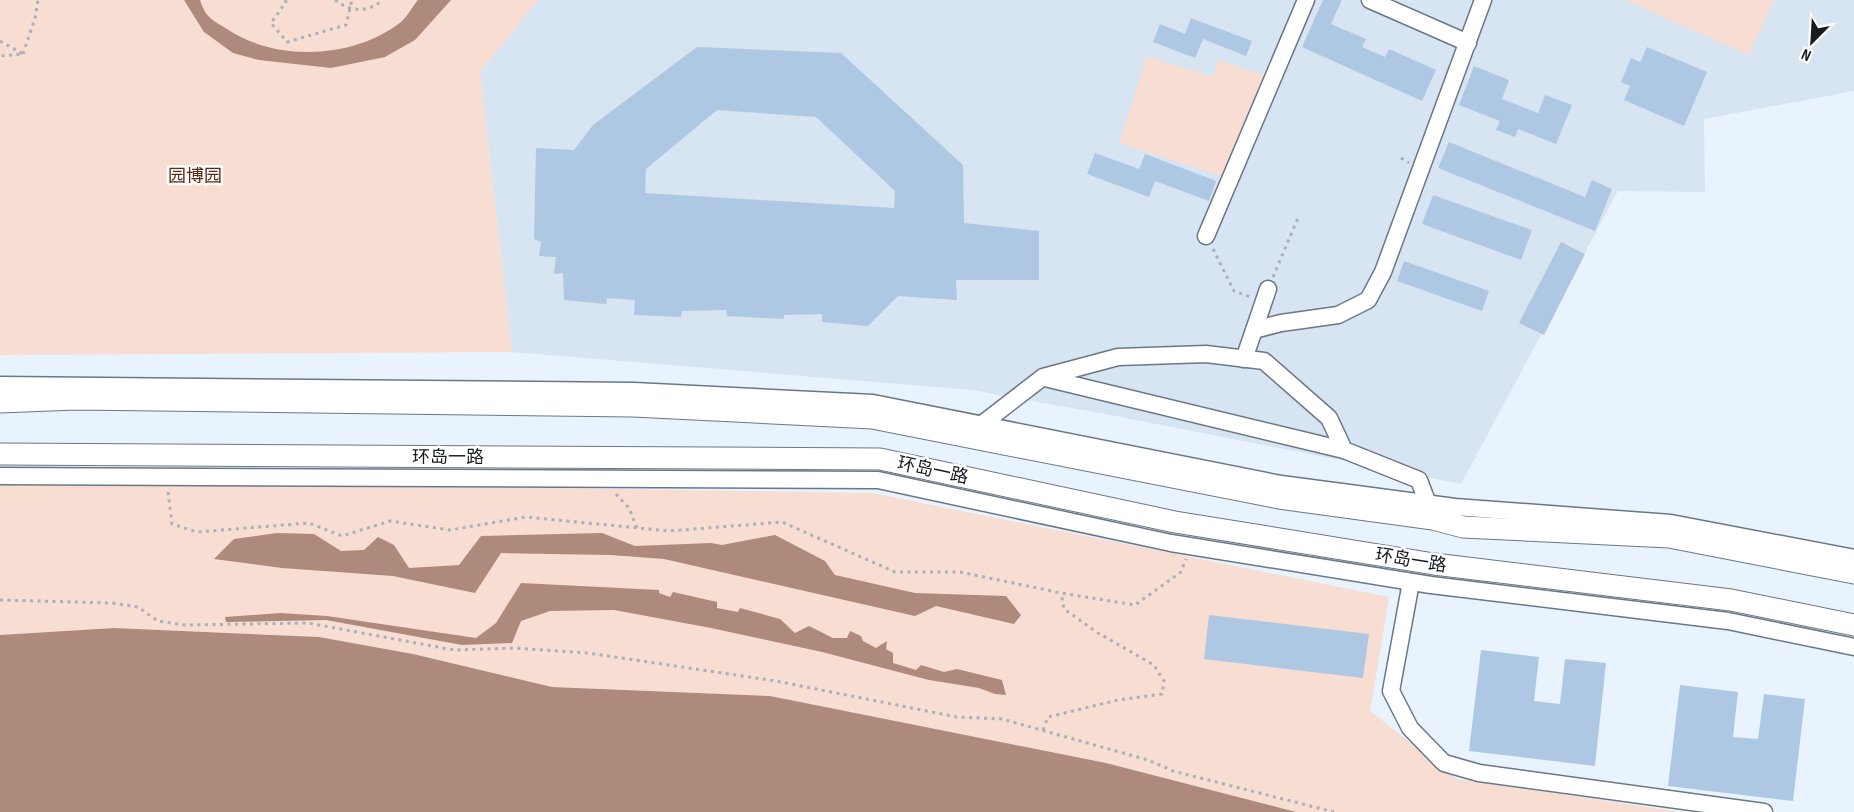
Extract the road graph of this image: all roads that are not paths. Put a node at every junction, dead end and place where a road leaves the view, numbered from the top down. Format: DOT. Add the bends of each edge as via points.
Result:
graph roads {
  1 [pos="1306,0"];
  2 [pos="1370,0"];
  3 [pos="1483,0"];
  4 [pos="1467,42"];
  5 [pos="1206,236"];
  6 [pos="1268,289"];
  7 [pos="1254,330"];
  8 [pos="1244,359"];
  9 [pos="1043,377"];
  10 [pos="0,385"];
  11 [pos="104,386"];
  12 [pos="76,399"];
  13 [pos="124,401"];
  14 [pos="0,402"];
  15 [pos="974,430"];
  16 [pos="1344,450"];
  17 [pos="0,454"];
  18 [pos="0,476"];
  19 [pos="1430,512"];
  20 [pos="1854,558"];
  21 [pos="1854,573"];
  22 [pos="1412,582"];
  23 [pos="1854,625"];
  24 [pos="1854,646"];
  25 [pos="1764,812"];
  1 -- 5 [label="street"];
  2 -- 4 [label="street"];
  3 -- 4 [label="street"];
  4 -- 7 [label="street" via="1383,272 1368,300 1338,315"];
  6 -- 7 [label="street"];
  7 -- 8 [label="street"];
  8 -- 9 [label="street" via="1206,354 1118,357"];
  8 -- 16 [label="street" via="1264,361 1329,418"];
  9 -- 15 [label="street"];
  9 -- 16 [label="street"];
  10 -- 11 [label="street"];
  11 -- 12 [label="main road"];
  11 -- 13 [label="main road"];
  11 -- 15 [label="street" via="634,391 873,403"];
  12 -- 13 [label="main road"];
  12 -- 14 [label="main road"];
  13 -- 15 [label="main road" via="633,405 872,417"];
  15 -- 19 [label="main road" via="1279,498"];
  16 -- 19 [label="street" via="1419,480"];
  17 -- 23 [label="main road, 环岛一路" via="880,459 1175,522 1434,564 1731,600"];
  18 -- 22 [label="street" via="878,480 1191,546"];
  19 -- 20 [label="street" via="1671,522"];
  19 -- 21 [label="main road" via="1463,527 1669,537"];
  22 -- 24 [label="street" via="1728,621"];
  22 -- 25 [label="street" via="1391,691 1410,728 1444,763 1479,773"];
}
